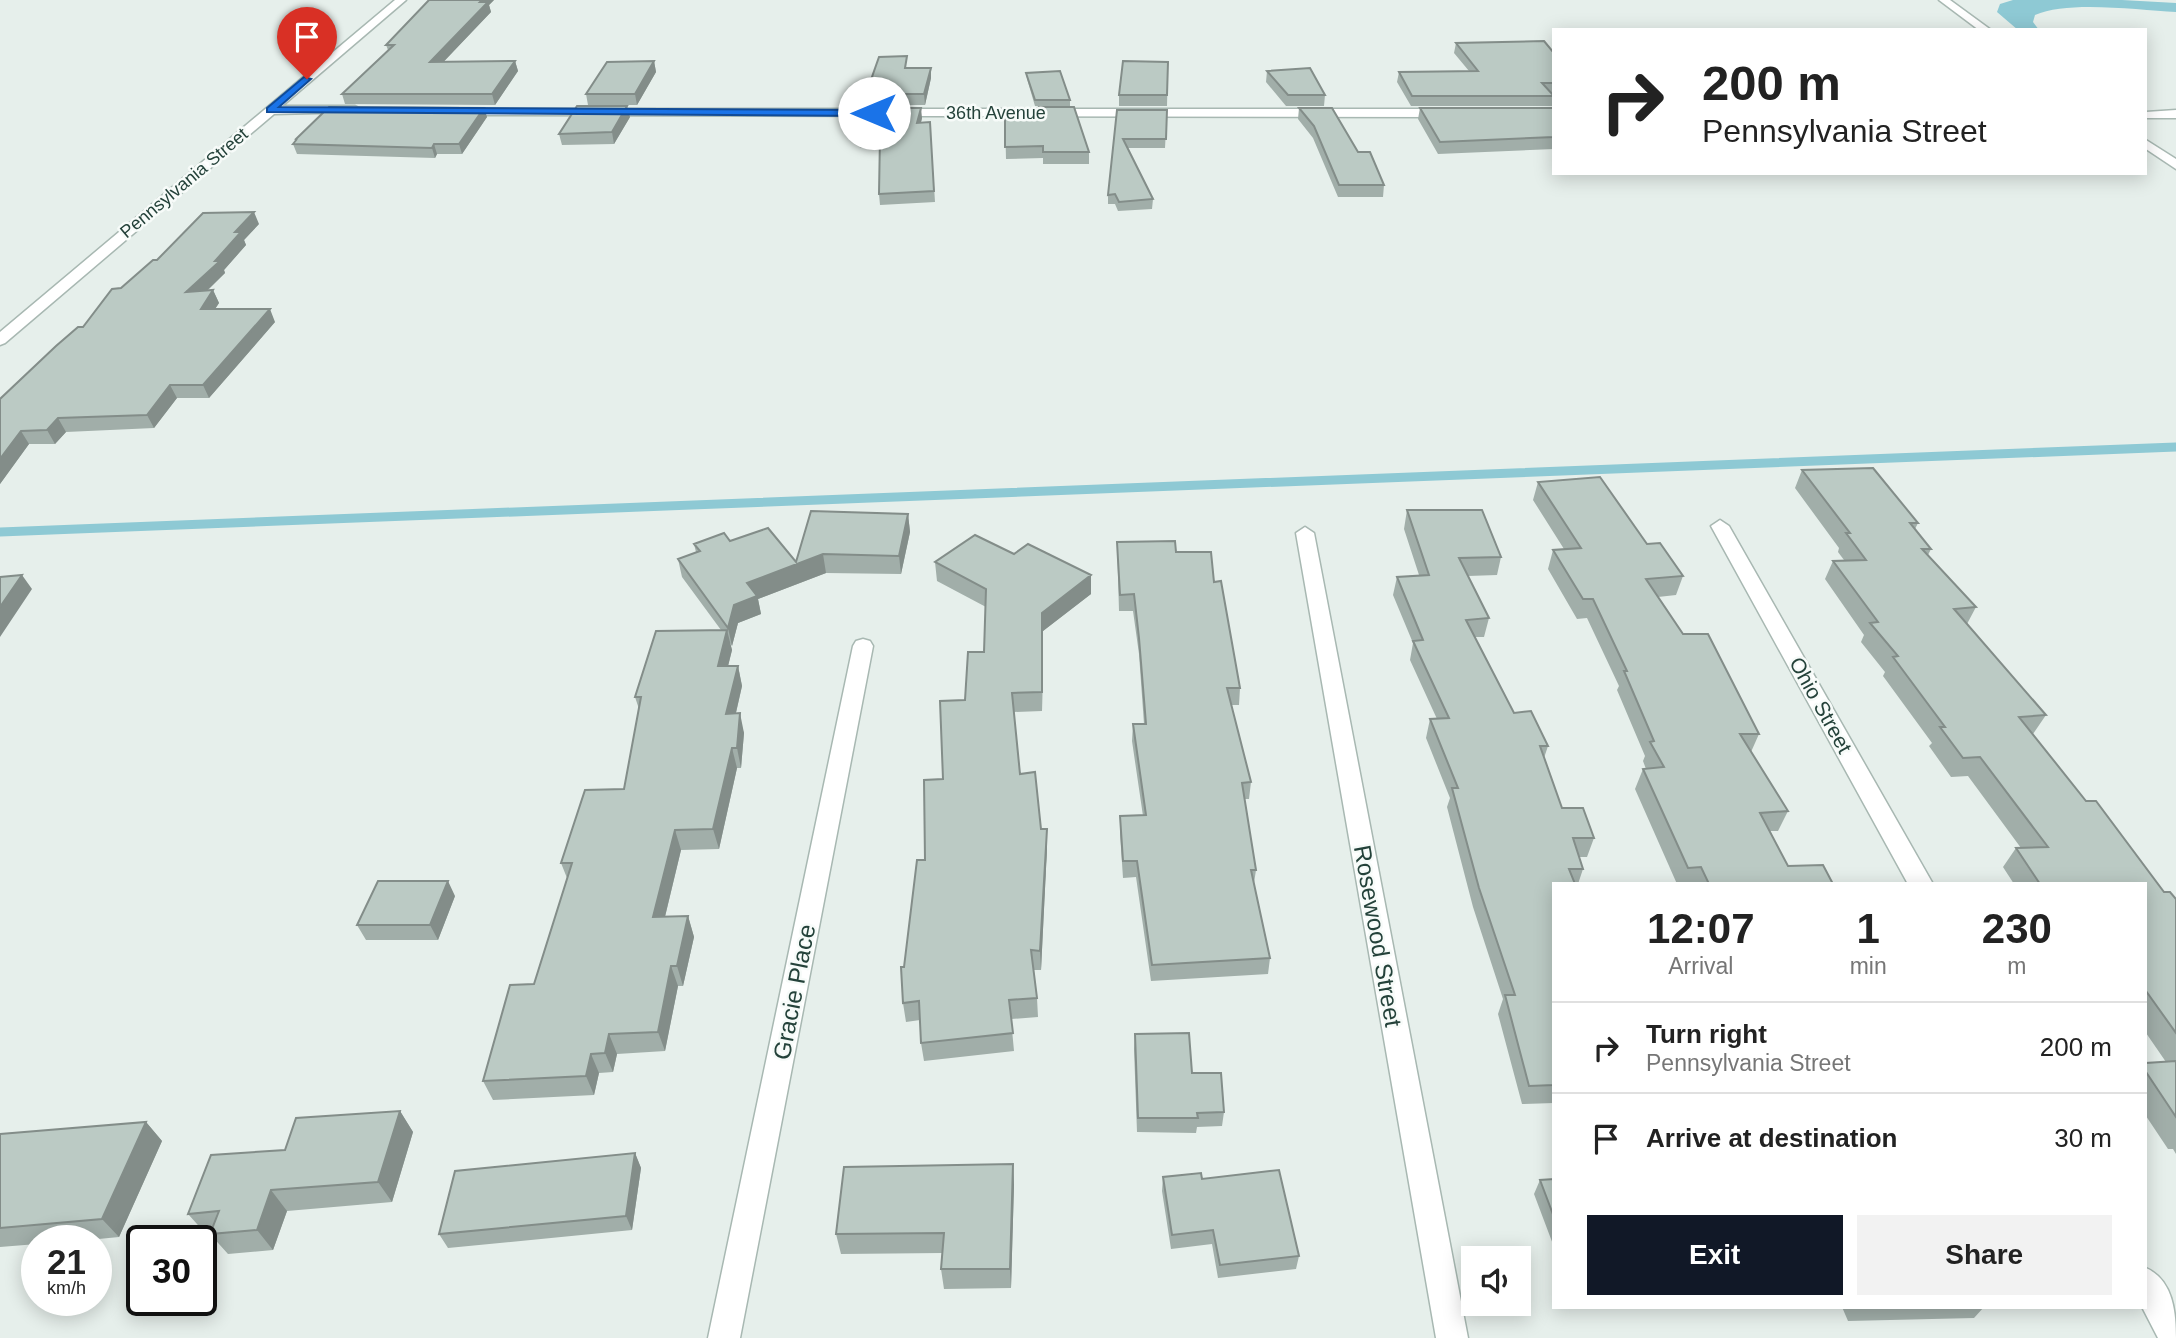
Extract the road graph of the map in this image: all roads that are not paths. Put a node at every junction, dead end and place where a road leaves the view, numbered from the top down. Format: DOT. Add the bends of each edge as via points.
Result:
graph roads {
  1 [pos="401,0"];
  2 [pos="1944,0"];
  3 [pos="1983,28"];
  4 [pos="270,110"];
  5 [pos="366,110"];
  6 [pos="449,111"];
  7 [pos="1458,113"];
  8 [pos="2147,114"];
  9 [pos="2176,114"];
  10 [pos="2147,145"];
  11 [pos="2176,165"];
  12 [pos="0,340"];
  13 [pos="1720,526"];
  14 [pos="1305,533"];
  15 [pos="863,646"];
  16 [pos="1920,882"];
  17 [pos="2147,1286"];
  18 [pos="724,1338"];
  19 [pos="1452,1338"];
  20 [pos="2176,1338"];
  1 -- 4 [label="street, Pennsylvania Street"];
  2 -- 3 [label="street"];
  4 -- 5 [label="street"];
  4 -- 12 [label="street, Pennsylvania Street"];
  6 -- 7 [label="street, 36th Avenue"];
  8 -- 9 [label="street"];
  10 -- 11 [label="street"];
  13 -- 16 [label="street, Ohio Street"];
  14 -- 19 [label="street, Rosewood Street"];
  15 -- 18 [label="street, Gracie Place"];
  17 -- 20 [label="street"];
}
